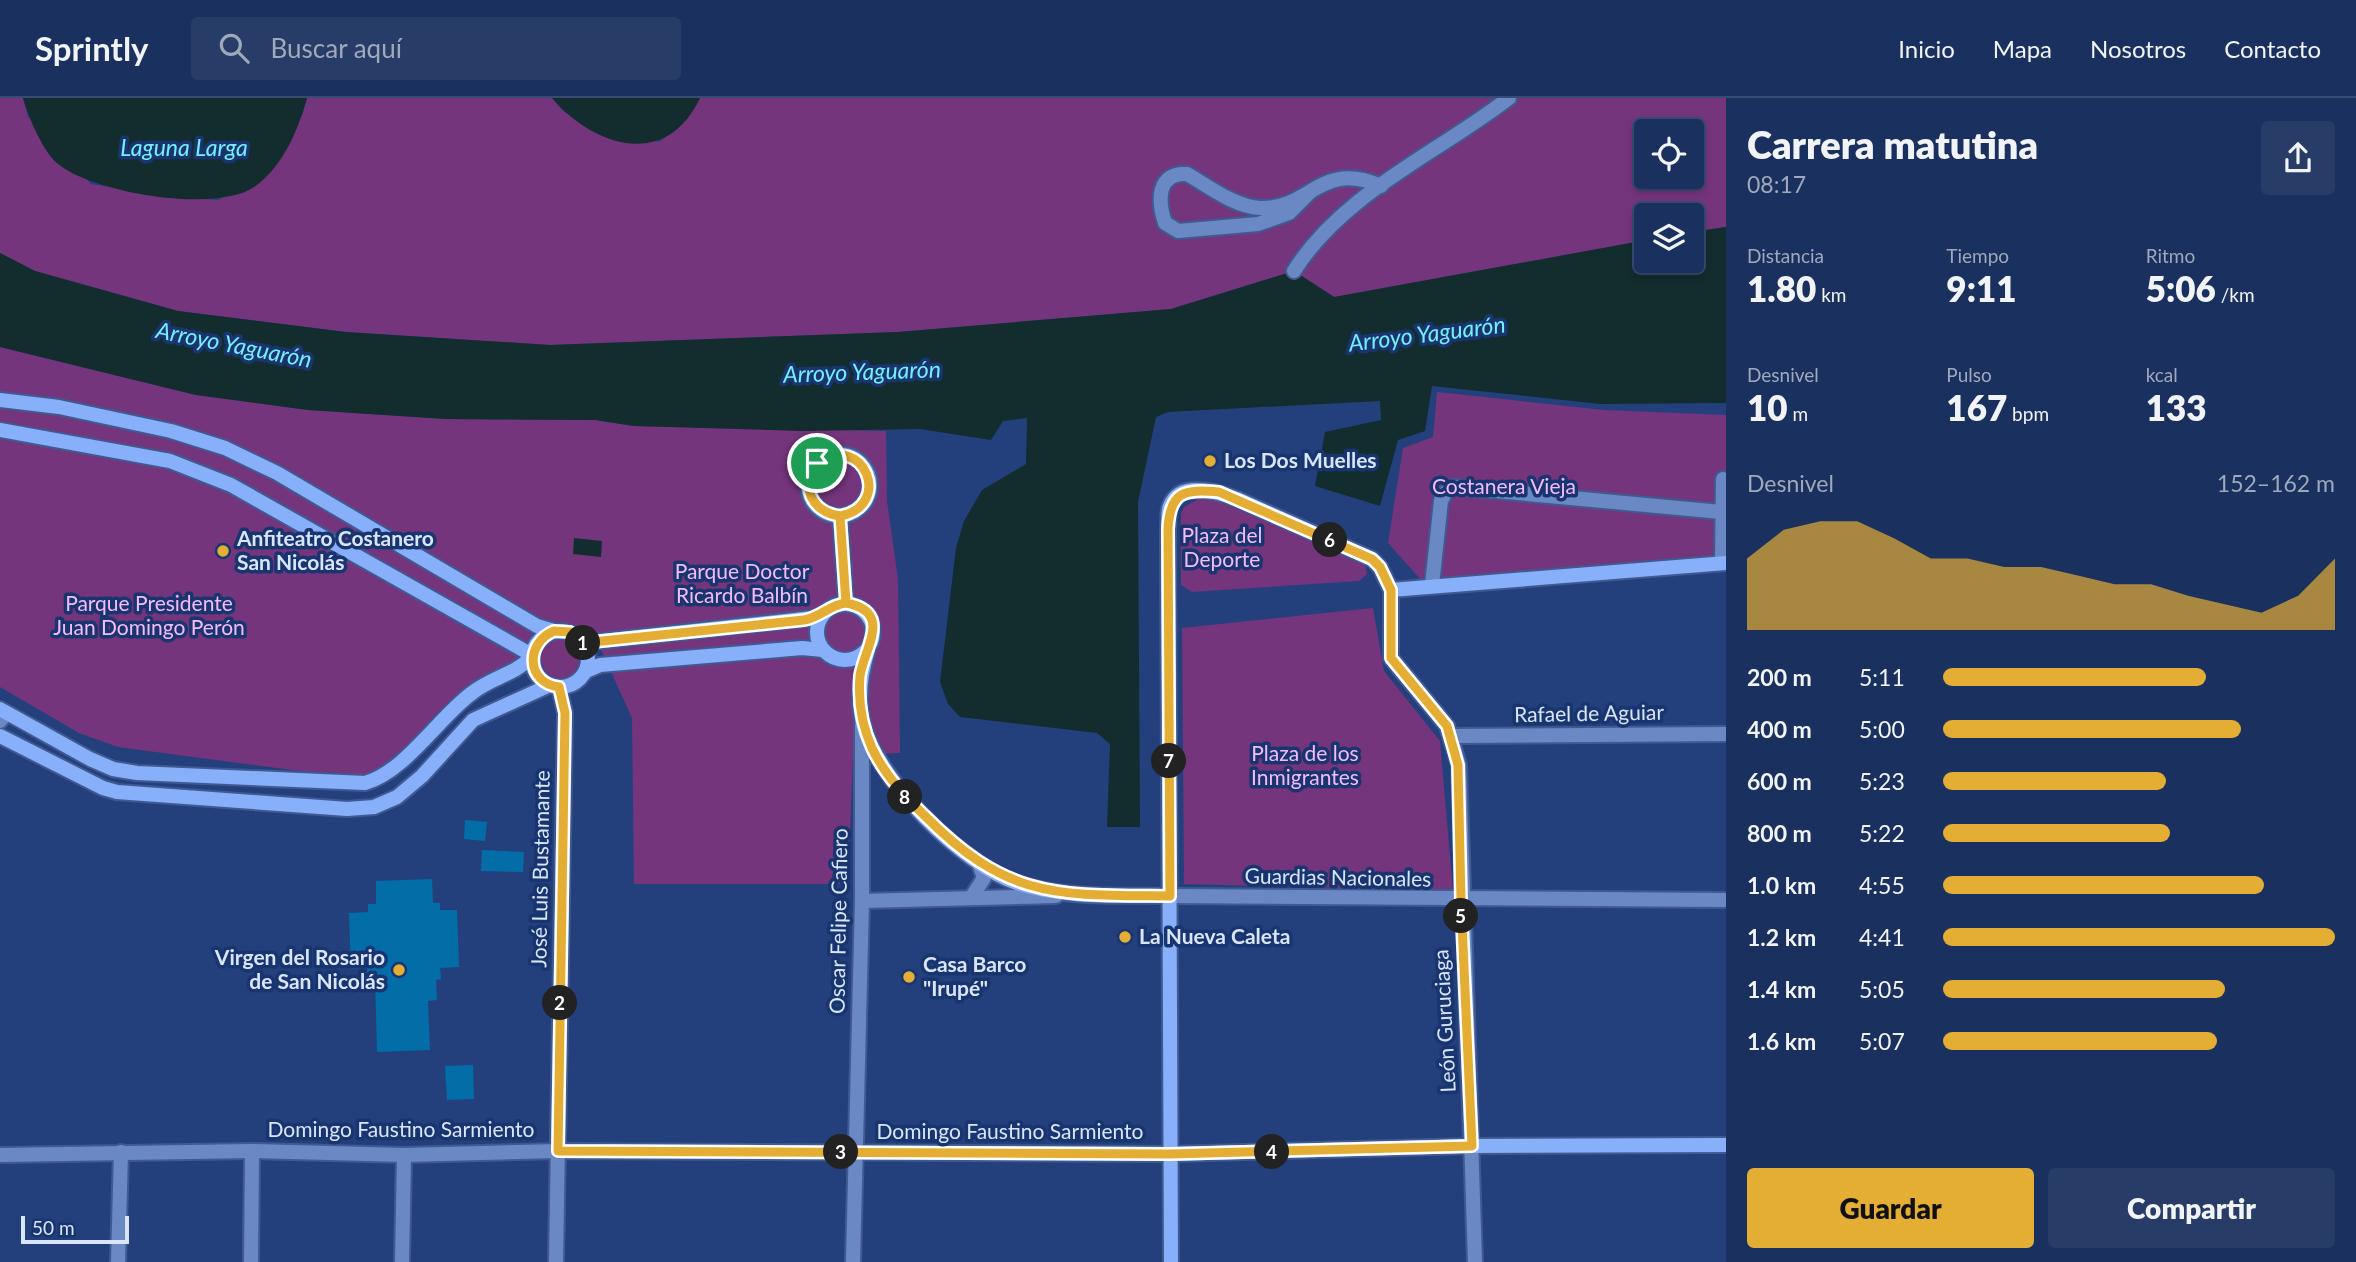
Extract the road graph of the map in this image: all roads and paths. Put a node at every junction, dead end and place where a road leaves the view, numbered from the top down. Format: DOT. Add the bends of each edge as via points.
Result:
graph roads {
  1 [pos="1509,98"];
  2 [pos="1381,186"];
  3 [pos="1311,191"];
  4 [pos="1294,271"];
  5 [pos="0,400"];
  6 [pos="0,430"];
  7 [pos="1723,479"];
  8 [pos="1721,513"];
  9 [pos="840,516"];
  10 [pos="1724,563"];
  11 [pos="1432,585"];
  12 [pos="1391,590"];
  13 [pos="846,603"];
  14 [pos="821,617"];
  15 [pos="554,631"];
  16 [pos="583,643"];
  17 [pos="868,650"];
  18 [pos="829,654"];
  19 [pos="532,656"];
  20 [pos="586,670"];
  21 [pos="555,686"];
  22 [pos="860,690"];
  23 [pos="2,714"];
  24 [pos="862,722"];
  25 [pos="1726,734"];
  26 [pos="0,736"];
  27 [pos="1451,736"];
  28 [pos="979,863"];
  29 [pos="1075,895"];
  30 [pos="1170,896"];
  31 [pos="971,898"];
  32 [pos="1726,900"];
  33 [pos="862,901"];
  34 [pos="1461,901"];
  35 [pos="1726,1145"];
  36 [pos="1472,1146"];
  37 [pos="558,1151"];
  38 [pos="121,1152"];
  39 [pos="252,1152"];
  40 [pos="856,1153"];
  41 [pos="1170,1154"];
  42 [pos="0,1155"];
  43 [pos="404,1155"];
  44 [pos="118,1262"];
  45 [pos="251,1262"];
  46 [pos="402,1262"];
  47 [pos="556,1262"];
  48 [pos="853,1262"];
  49 [pos="1171,1262"];
  50 [pos="1475,1262"];
  1 -- 2 [label="street"];
  2 -- 3 [label="street" via="1360,177 1341,177"];
  2 -- 4 [label="street" via="1330,225"];
  3 -- 3 [label="street" via="1288,202 1262,208 1246,206 1186,174 1177,174 1167,178 1159,195 1165,223 1178,231 1258,224 1289,213"];
  5 -- 15 [label="main road" via="171,430 225,448 277,473 537,626"];
  6 -- 19 [label="main road" via="170,461 196,470 231,485"];
  7 -- 8 [label="street"];
  8 -- 10 [label="street"];
  8 -- 11 [label="street" via="1453,487 1441,501"];
  9 -- 9 [label="street" via="858,509 869,483 855,459 836,454 817,463 808,482 813,502 829,515"];
  9 -- 13 [label="street"];
  10 -- 11 [label="main road"];
  11 -- 12 [label="main road"];
  12 -- 27 [label="street, León Guruciaga" via="1391,658"];
  12 -- 30 [label="main road" via="1372,559 1219,492 1197,490 1177,496 1169,507"];
  13 -- 14 [label="main road"];
  13 -- 17 [label="main road" via="863,609 873,624"];
  14 -- 16 [label="main road"];
  14 -- 18 [label="main road" via="817,634"];
  15 -- 16 [label="main road" via="570,632"];
  15 -- 19 [label="main road" via="540,640"];
  16 -- 20 [label="main road" via="589,659"];
  17 -- 18 [label="main road" via="849,660"];
  17 -- 22 [label="main road, Oscar Felipe Cafiero"];
  18 -- 20 [label="main road" via="776,650 600,665"];
  18 -- 22 [label="main road" via="855,678"];
  19 -- 21 [label="main road" via="538,677"];
  19 -- 23 [label="main road" via="516,672 473,692 385,774 365,783 113,769"];
  20 -- 21 [label="main road" via="575,683"];
  21 -- 26 [label="main road" via="473,720 422,776 397,797 374,807 117,792"];
  21 -- 37 [label="street, José Luis Bustamante" via="565,713"];
  22 -- 24 [label="main road, Oscar Felipe Cafiero"];
  24 -- 28 [label="main road, Guardias Nacionales" via="878,761 905,796"];
  24 -- 33 [label="street, Oscar Felipe Cafiero"];
  25 -- 27 [label="street, Rafael de Aguiar"];
  27 -- 34 [label="street, León Guruciaga" via="1458,765"];
  28 -- 29 [label="main road, Guardias Nacionales" via="1014,882"];
  28 -- 31 [label="street" via="984,878"];
  29 -- 30 [label="main road, Guardias Nacionales"];
  29 -- 31 [label="street, Guardias Nacionales"];
  30 -- 34 [label="street, Guardias Nacionales"];
  30 -- 41 [label="main road"];
  31 -- 33 [label="street, Guardias Nacionales"];
  32 -- 34 [label="street, Guardias Nacionales"];
  33 -- 40 [label="street, Oscar Felipe Cafiero"];
  34 -- 36 [label="street, León Guruciaga"];
  35 -- 36 [label="main road, Domingo Faustino Sarmiento"];
  36 -- 41 [label="main road, Domingo Faustino Sarmiento"];
  36 -- 50 [label="street, León Guruciaga"];
  37 -- 40 [label="street, Domingo Faustino Sarmiento"];
  37 -- 43 [label="street, Domingo Faustino Sarmiento"];
  37 -- 47 [label="street, José Luis Bustamante"];
  38 -- 39 [label="street, Domingo Faustino Sarmiento"];
  38 -- 42 [label="street, Domingo Faustino Sarmiento"];
  38 -- 44 [label="street"];
  39 -- 43 [label="street, Domingo Faustino Sarmiento"];
  39 -- 45 [label="street"];
  40 -- 41 [label="street, Domingo Faustino Sarmiento"];
  40 -- 48 [label="street, Oscar Felipe Cafiero"];
  41 -- 49 [label="main road"];
  43 -- 46 [label="street"];
}
